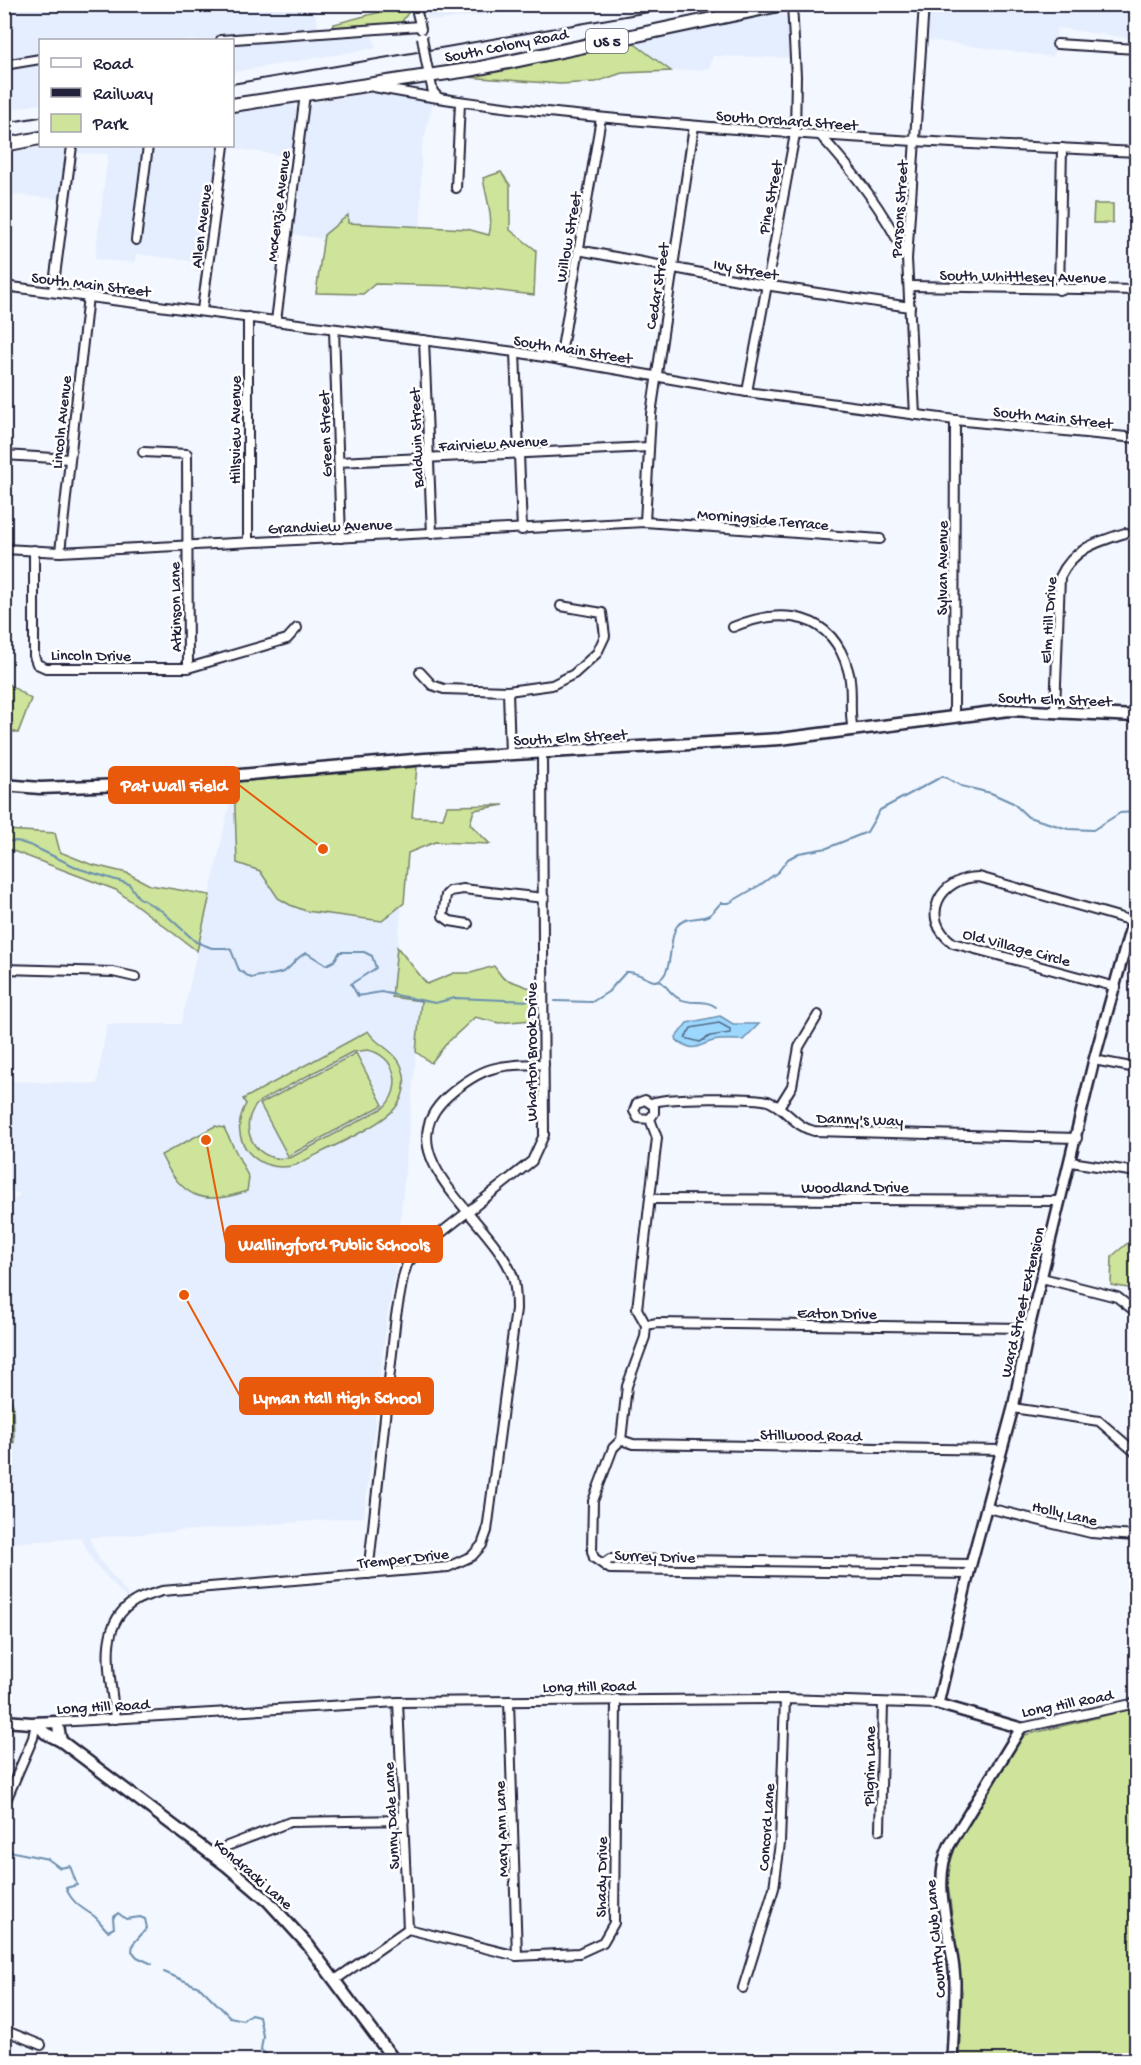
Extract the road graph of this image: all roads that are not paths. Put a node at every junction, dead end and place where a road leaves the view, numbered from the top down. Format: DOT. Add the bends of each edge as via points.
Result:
graph roads {
  1 [pos="415,4"];
  2 [pos="784,4"];
  3 [pos="792,4"];
  4 [pos="924,4"];
  5 [pos="420,26"];
  6 [pos="234,39"];
  7 [pos="1058,44"];
  8 [pos="1137,49"];
  9 [pos="39,59"];
  10 [pos="4,65"];
  11 [pos="429,76"];
  12 [pos="368,86"];
  13 [pos="305,94"];
  14 [pos="438,98"];
  15 [pos="460,103"];
  16 [pos="234,105"];
  17 [pos="601,118"];
  18 [pos="694,126"];
  19 [pos="795,134"];
  20 [pos="820,135"];
  21 [pos="39,138"];
  22 [pos="917,141"];
  23 [pos="4,145"];
  24 [pos="72,147"];
  25 [pos="148,147"];
  26 [pos="224,147"];
  27 [pos="1062,148"];
  28 [pos="1137,152"];
  29 [pos="456,188"];
  30 [pos="136,240"];
  31 [pos="578,250"];
  32 [pos="907,259"];
  33 [pos="672,268"];
  34 [pos="765,285"];
  35 [pos="4,286"];
  36 [pos="909,286"];
  37 [pos="1059,290"];
  38 [pos="1137,290"];
  39 [pos="53,291"];
  40 [pos="88,296"];
  41 [pos="910,307"];
  42 [pos="202,310"];
  43 [pos="248,317"];
  44 [pos="276,321"];
  45 [pos="334,328"];
  46 [pos="424,340"];
  47 [pos="515,352"];
  48 [pos="560,360"];
  49 [pos="656,376"];
  50 [pos="747,392"];
  51 [pos="915,415"];
  52 [pos="955,420"];
  53 [pos="1137,438"];
  54 [pos="649,447"];
  55 [pos="143,452"];
  56 [pos="519,454"];
  57 [pos="4,455"];
  58 [pos="70,459"];
  59 [pos="429,459"];
  60 [pos="339,462"];
  61 [pos="645,522"];
  62 [pos="522,530"];
  63 [pos="1125,533"];
  64 [pos="432,534"];
  65 [pos="341,538"];
  66 [pos="880,540"];
  67 [pos="248,542"];
  68 [pos="187,545"];
  69 [pos="4,549"];
  70 [pos="34,550"];
  71 [pos="60,552"];
  72 [pos="561,606"];
  73 [pos="733,627"];
  74 [pos="297,628"];
  75 [pos="188,668"];
  76 [pos="420,672"];
  77 [pos="508,691"];
  78 [pos="1055,710"];
  79 [pos="954,715"];
  80 [pos="1137,716"];
  81 [pos="853,730"];
  82 [pos="542,753"];
  83 [pos="510,754"];
  84 [pos="4,785"];
  85 [pos="544,898"];
  86 [pos="1137,909"];
  87 [pos="1135,921"];
  88 [pos="468,924"];
  89 [pos="4,969"];
  90 [pos="135,977"];
  91 [pos="1116,987"];
  92 [pos="818,1015"];
  93 [pos="1094,1060"];
  94 [pos="544,1064"];
  95 [pos="1137,1068"];
  96 [pos="652,1103"];
  97 [pos="778,1107"];
  98 [pos="650,1119"];
  99 [pos="1077,1138"];
  100 [pos="1071,1162"];
  101 [pos="1137,1172"];
  102 [pos="650,1199"];
  103 [pos="1060,1201"];
  104 [pos="468,1212"];
  105 [pos="1042,1278"];
  106 [pos="1137,1312"];
  107 [pos="646,1325"];
  108 [pos="1029,1328"];
  109 [pos="1013,1408"];
  110 [pos="621,1440"];
  111 [pos="1002,1450"];
  112 [pos="1137,1453"];
  113 [pos="988,1508"];
  114 [pos="1137,1536"];
  115 [pos="970,1569"];
  116 [pos="368,1574"];
  117 [pos="616,1699"];
  118 [pos="785,1699"];
  119 [pos="509,1701"];
  120 [pos="398,1702"];
  121 [pos="883,1703"];
  122 [pos="1137,1703"];
  123 [pos="938,1704"];
  124 [pos="115,1719"];
  125 [pos="4,1721"];
  126 [pos="57,1722"];
  127 [pos="36,1723"];
  128 [pos="1021,1728"];
  129 [pos="61,1741"];
  130 [pos="4,1805"];
  131 [pos="404,1820"];
  132 [pos="880,1830"];
  133 [pos="209,1852"];
  134 [pos="408,1929"];
  135 [pos="517,1956"];
  136 [pos="335,1980"];
  137 [pos="742,1988"];
  138 [pos="4,2030"];
  139 [pos="41,2044"];
  140 [pos="394,2061"];
  141 [pos="952,2061"];
  1 -- 5 [label="street"];
  2 -- 11 [label="main road, South Colony Road / US 5"];
  3 -- 19 [label="street, Pine Street"];
  4 -- 22 [label="street, Parsons Street"];
  5 -- 6 [label="street"];
  5 -- 11 [label="street, bridge"];
  7 -- 8 [label="street"];
  9 -- 10 [label="street"];
  11 -- 12 [label="main road, South Colony Road / US 5"];
  11 -- 14 [label="street"];
  12 -- 13 [label="main road, South Colony Road / US 5"];
  12 -- 14 [label="street, South Orchard Street"];
  13 -- 16 [label="main road, South Colony Road / US 5"];
  13 -- 44 [label="street, McKenzie Avenue"];
  14 -- 15 [label="street, South Orchard Street"];
  15 -- 17 [label="street, South Orchard Street"];
  15 -- 29 [label="street"];
  17 -- 18 [label="street, South Orchard Street"];
  17 -- 31 [label="street, Willow Street"];
  18 -- 19 [label="street, South Orchard Street"];
  18 -- 33 [label="street, Cedar Street"];
  19 -- 20 [label="street, South Orchard Street"];
  19 -- 34 [label="street, Pine Street"];
  20 -- 22 [label="street, South Orchard Street"];
  20 -- 32 [label="street" via="886,217"];
  21 -- 23 [label="main road"];
  22 -- 27 [label="street, South Orchard Street"];
  22 -- 32 [label="street, Parsons Street"];
  24 -- 39 [label="street"];
  25 -- 30 [label="street"];
  26 -- 42 [label="street, Allen Avenue"];
  27 -- 28 [label="street, South Orchard Street"];
  27 -- 37 [label="street"];
  31 -- 33 [label="street, Ivy Street"];
  31 -- 48 [label="street, Willow Street"];
  32 -- 36 [label="street, Parsons Street"];
  33 -- 34 [label="street, Ivy Street"];
  33 -- 49 [label="street, Cedar Street"];
  34 -- 41 [label="street, Ivy Street"];
  34 -- 50 [label="street, Pine Street"];
  35 -- 39 [label="street, South Main Street"];
  36 -- 37 [label="street, South Whittlesey Avenue"];
  36 -- 41 [label="street, Parsons Street"];
  37 -- 38 [label="street, South Whittlesey Avenue"];
  39 -- 40 [label="street, South Main Street"];
  40 -- 42 [label="street, South Main Street"];
  40 -- 58 [label="street, Lincoln Avenue"];
  41 -- 51 [label="street, Parsons Street"];
  42 -- 43 [label="street, South Main Street"];
  43 -- 44 [label="street, South Main Street"];
  43 -- 67 [label="street, Hillsview Avenue"];
  44 -- 45 [label="street, South Main Street"];
  45 -- 46 [label="street, South Main Street"];
  45 -- 60 [label="street, Green Street"];
  46 -- 47 [label="street, South Main Street"];
  46 -- 59 [label="street, Baldwin Street"];
  47 -- 48 [label="street, South Main Street"];
  47 -- 56 [label="street"];
  48 -- 49 [label="street, South Main Street"];
  49 -- 50 [label="street, South Main Street"];
  49 -- 54 [label="street, Cedar Street"];
  50 -- 51 [label="street, South Main Street"];
  51 -- 52 [label="street, South Main Street"];
  52 -- 53 [label="street, South Main Street"];
  52 -- 79 [label="street, Sylvan Avenue"];
  54 -- 56 [label="street, Fairview Avenue"];
  54 -- 61 [label="street, Cedar Street"];
  55 -- 68 [label="street, Atkinson Lane" via="187,454"];
  56 -- 59 [label="street, Fairview Avenue"];
  56 -- 62 [label="street"];
  57 -- 58 [label="street"];
  58 -- 71 [label="street, Lincoln Avenue"];
  59 -- 60 [label="street, Fairview Avenue"];
  59 -- 64 [label="street, Baldwin Street"];
  60 -- 65 [label="street, Green Street"];
  61 -- 62 [label="street, Grandview Avenue"];
  61 -- 66 [label="street, Morningside Terrace"];
  62 -- 64 [label="street, Grandview Avenue"];
  63 -- 78 [label="street, Elm Hill Drive" via="1078,551 1060,577"];
  64 -- 65 [label="street, Grandview Avenue"];
  65 -- 67 [label="street, Grandview Avenue"];
  67 -- 68 [label="street, Grandview Avenue"];
  68 -- 71 [label="street, Grandview Avenue"];
  68 -- 75 [label="street, Atkinson Lane"];
  69 -- 70 [label="street, Grandview Avenue"];
  70 -- 71 [label="street, Grandview Avenue"];
  70 -- 75 [label="street, Lincoln Drive" via="33,656 37,664 46,668"];
  72 -- 77 [label="street" via="602,613 604,644 574,674 552,685"];
  73 -- 81 [label="street" via="752,619 794,616 816,622 838,644 849,672"];
  74 -- 75 [label="street" via="287,639"];
  76 -- 77 [label="street" via="432,685 444,689"];
  77 -- 83 [label="street"];
  78 -- 79 [label="main road, South Elm Street"];
  78 -- 80 [label="main road, South Elm Street"];
  79 -- 81 [label="main road, South Elm Street"];
  81 -- 82 [label="main road, South Elm Street" via="760,740"];
  82 -- 83 [label="main road, South Elm Street"];
  82 -- 85 [label="street, Wharton Brook Drive"];
  83 -- 84 [label="main road, South Elm Street" via="123,785"];
  85 -- 88 [label="street" via="450,891 443,916"];
  85 -- 94 [label="street, Wharton Brook Drive"];
  86 -- 87 [label="street, Ward Street Extension"];
  87 -- 91 [label="street, Ward Street Extension"];
  87 -- 91 [label="street, Old Village Circle" via="980,877 951,884 941,893 936,907 940,928 953,943"];
  89 -- 90 [label="street" via="113,972"];
  91 -- 93 [label="street, Ward Street Extension"];
  92 -- 97 [label="street" via="799,1047 792,1086"];
  93 -- 95 [label="street"];
  93 -- 99 [label="street, Ward Street Extension"];
  94 -- 104 [label="street, Wharton Brook Drive" via="544,1135 539,1151"];
  94 -- 104 [label="street, Tremper Drive" via="486,1069 454,1091 432,1114 425,1131 429,1159"];
  96 -- 97 [label="street, Danny's Way" via="661,1099 760,1099"];
  96 -- 98 [label="street" via="655,1110"];
  96 -- 98 [label="street" via="641,1101 634,1111 638,1118"];
  97 -- 99 [label="street, Danny's Way" via="798,1124 814,1131"];
  98 -- 102 [label="street" via="657,1138"];
  99 -- 100 [label="street, Ward Street Extension"];
  100 -- 101 [label="street"];
  100 -- 103 [label="street, Ward Street Extension"];
  102 -- 103 [label="street, Woodland Drive"];
  102 -- 107 [label="street" via="637,1310"];
  103 -- 105 [label="street, Ward Street Extension"];
  104 -- 116 [label="street, Wharton Brook Drive" via="418,1251 407,1264 403,1277"];
  104 -- 116 [label="street, Tremper Drive" via="508,1267 516,1291 487,1531 477,1551 458,1564"];
  105 -- 106 [label="street" via="1117,1297"];
  105 -- 108 [label="street, Ward Street Extension"];
  107 -- 108 [label="street, Eaton Drive"];
  107 -- 110 [label="street" via="627,1386"];
  108 -- 109 [label="street, Ward Street Extension"];
  109 -- 111 [label="street, Ward Street Extension"];
  109 -- 112 [label="street" via="1100,1421"];
  110 -- 111 [label="street, Stillwood Road" via="633,1444"];
  110 -- 115 [label="street, Surrey Drive" via="613,1448 593,1501 592,1551 603,1564 610,1559"];
  111 -- 113 [label="street, Ward Street Extension"];
  113 -- 114 [label="street, Holly Lane" via="1091,1533"];
  113 -- 115 [label="street, Ward Street Extension"];
  115 -- 123 [label="street, Ward Street Extension"];
  116 -- 124 [label="street, Tremper Drive" via="162,1591 136,1600 120,1615 108,1640"];
  117 -- 118 [label="street, Long Hill Road"];
  117 -- 119 [label="street, Long Hill Road"];
  117 -- 135 [label="street, Shady Drive" via="614,1923 603,1942 579,1953"];
  118 -- 121 [label="street, Long Hill Road"];
  118 -- 137 [label="street, Concord Lane" via="780,1843 774,1888"];
  119 -- 120 [label="street, Long Hill Road"];
  119 -- 135 [label="street, Mary Ann Lane"];
  120 -- 124 [label="street, Long Hill Road"];
  120 -- 131 [label="street, Sunny Dale Lane"];
  121 -- 123 [label="street, Long Hill Road"];
  121 -- 132 [label="street, Pilgrim Lane"];
  122 -- 128 [label="street, Long Hill Road"];
  123 -- 128 [label="street, Long Hill Road"];
  124 -- 126 [label="street, Long Hill Road"];
  125 -- 127 [label="main road"];
  126 -- 127 [label="main road, Long Hill Road"];
  126 -- 129 [label="main road"];
  127 -- 129 [label="main road, Kondracki Lane"];
  127 -- 130 [label="street"];
  128 -- 141 [label="street, Country Club Lane" via="950,1846 944,1865 942,1886 955,1981"];
  129 -- 133 [label="main road, Kondracki Lane"];
  131 -- 133 [label="street" via="290,1822"];
  131 -- 134 [label="street, Sunny Dale Lane"];
  133 -- 136 [label="main road, Kondracki Lane" via="278,1911"];
  134 -- 135 [label="street, Shady Drive"];
  134 -- 136 [label="street"];
  136 -- 140 [label="main road, Kondracki Lane"];
  138 -- 139 [label="street"];
}
